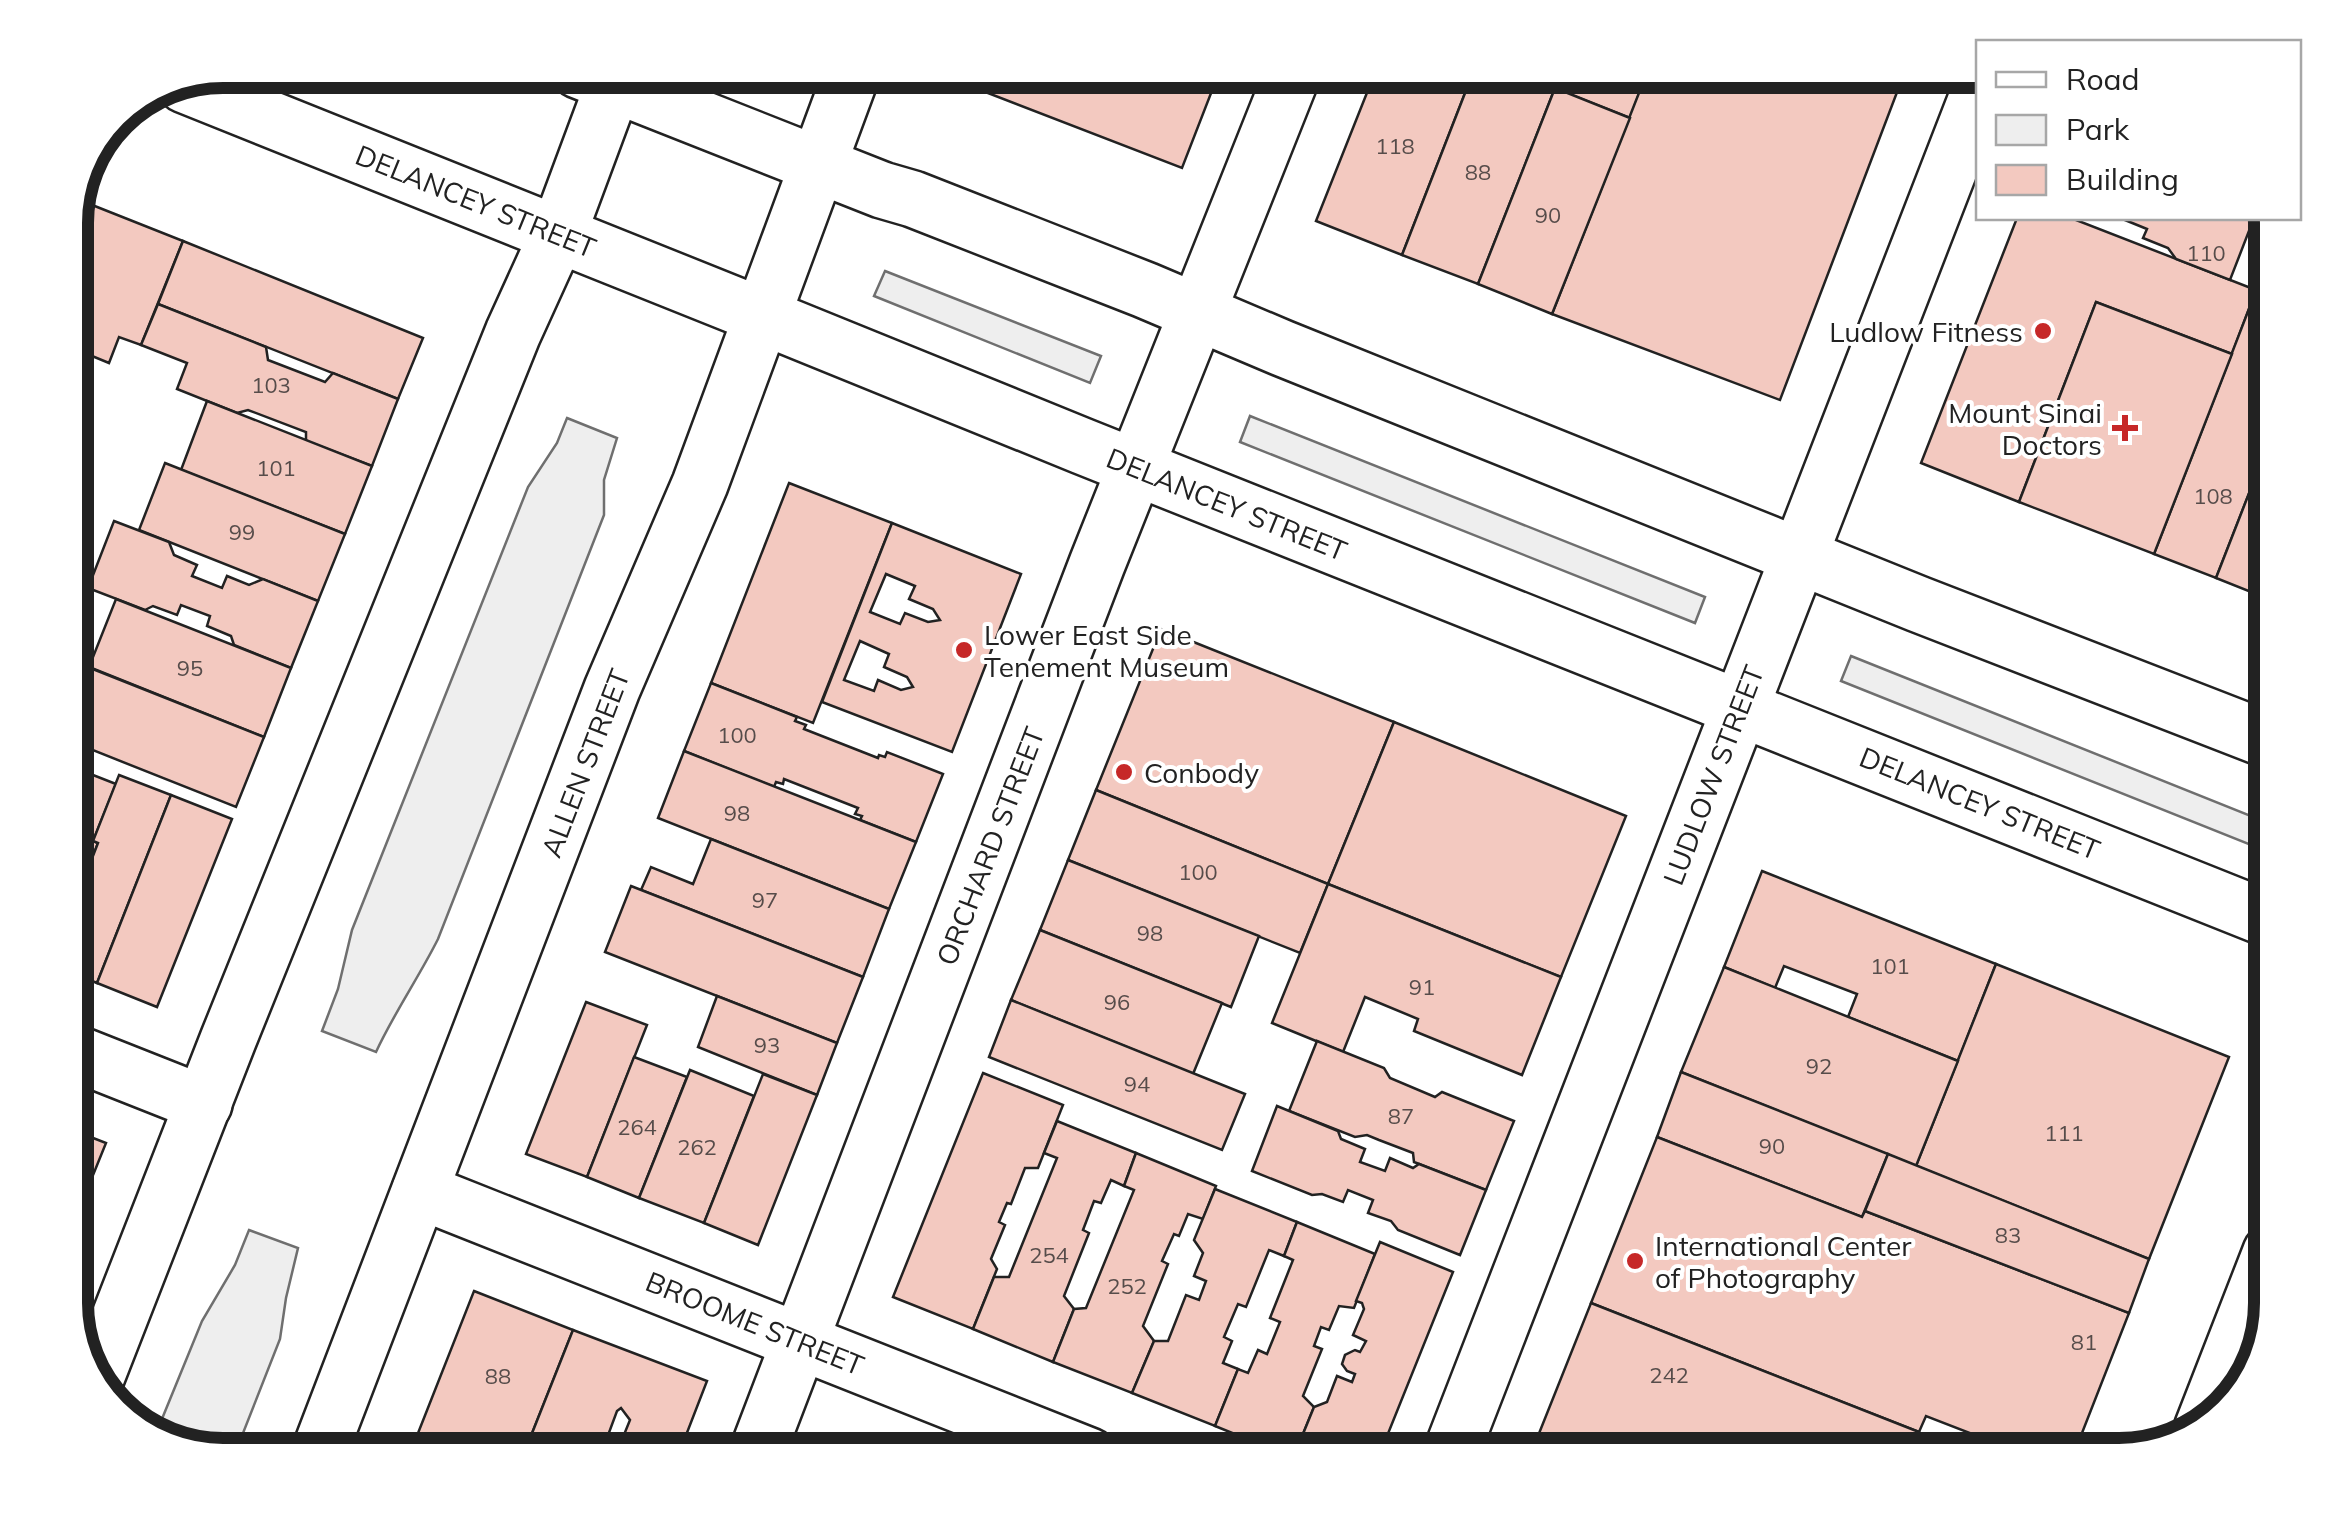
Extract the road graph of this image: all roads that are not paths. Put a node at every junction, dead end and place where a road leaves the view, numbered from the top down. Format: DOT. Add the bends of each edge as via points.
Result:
graph roads {
  1 [pos="600,87"];
  2 [pos="632,87"];
  3 [pos="847,87"];
  4 [pos="1287,87"];
  5 [pos="195,90"];
  6 [pos="1976,100"];
  7 [pos="818,165"];
  8 [pos="558,234"];
  9 [pos="1198,312"];
  10 [pos="762,316"];
  11 [pos="1136,468"];
  12 [pos="1798,556"];
  13 [pos="1740,707"];
  14 [pos="2254,733"];
  15 [pos="2254,913"];
  16 [pos="88,1057"];
  17 [pos="204,1104"];
  18 [pos="420,1191"];
  19 [pos="2254,1295"];
  20 [pos="801,1340"];
  21 [pos="102,1363"];
  22 [pos="2214,1398"];
  23 [pos="325,1438"];
  24 [pos="763,1438"];
  25 [pos="1044,1438"];
  26 [pos="1457,1438"];
  1 -- 8 [label="main road"];
  2 -- 7 [label="main road"];
  3 -- 7 [label="main road, ALLEN STREET"];
  4 -- 9 [label="main road, ORCHARD STREET"];
  5 -- 8 [label="main road, DELANCEY STREET"];
  6 -- 12 [label="main road, LUDLOW STREET"];
  7 -- 9 [label="main road"];
  7 -- 10 [label="main road, ALLEN STREET"];
  8 -- 10 [label="main road, DELANCEY STREET"];
  8 -- 17 [label="main road"];
  9 -- 11 [label="main road, ORCHARD STREET"];
  9 -- 12 [label="main road"];
  10 -- 11 [label="main road, DELANCEY STREET"];
  10 -- 18 [label="main road, ALLEN STREET"];
  11 -- 13 [label="main road, DELANCEY STREET"];
  11 -- 20 [label="main road, ORCHARD STREET"];
  12 -- 13 [label="main road, LUDLOW STREET"];
  12 -- 14 [label="main road"];
  13 -- 15 [label="main road, DELANCEY STREET"];
  13 -- 26 [label="main road, LUDLOW STREET"];
  16 -- 17 [label="main road"];
  17 -- 21 [label="main road"];
  18 -- 20 [label="main road, BROOME STREET"];
  18 -- 23 [label="main road, ALLEN STREET"];
  19 -- 22 [label="main road"];
  20 -- 24 [label="main road, ORCHARD STREET"];
  20 -- 25 [label="main road, BROOME STREET"];
}
